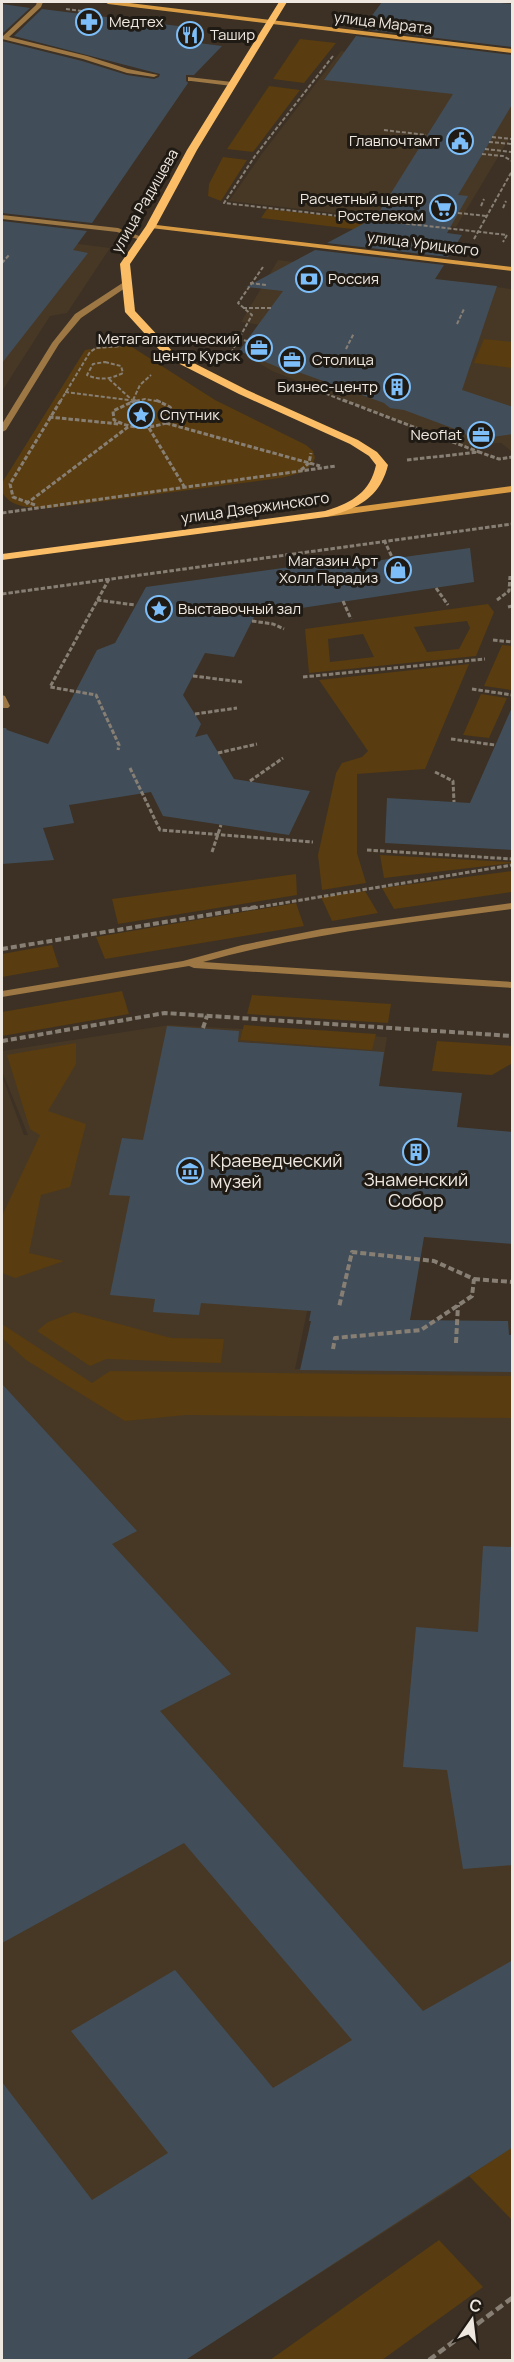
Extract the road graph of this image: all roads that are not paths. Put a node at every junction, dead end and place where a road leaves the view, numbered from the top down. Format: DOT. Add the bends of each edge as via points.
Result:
graph roads {
  1 [pos="40,2"];
  2 [pos="108,2"];
  3 [pos="283,2"];
  4 [pos="270,22"];
  5 [pos="513,51"];
  6 [pos="154,75"];
  7 [pos="191,79"];
  8 [pos="232,84"];
  9 [pos="2,217"];
  10 [pos="151,226"];
  11 [pos="142,239"];
  12 [pos="513,268"];
  13 [pos="127,285"];
  14 [pos="2,430"];
  15 [pos="513,489"];
  16 [pos="326,514"];
  17 [pos="2,557"];
  18 [pos="513,906"];
  19 [pos="184,964"];
  20 [pos="513,985"];
  21 [pos="2,994"];
  1 -- 6 [label="street" via="4,38"];
  2 -- 4 [label="main road, улица Марата"];
  3 -- 4 [label="main road, улица Радищева"];
  4 -- 5 [label="main road, улица Марата"];
  4 -- 8 [label="main road, улица Радищева"];
  7 -- 8 [label="street"];
  8 -- 10 [label="main road, улица Радищева"];
  9 -- 11 [label="street" via="118,230"];
  10 -- 11 [label="main road, улица Радищева"];
  10 -- 12 [label="main road, улица Урицкого"];
  11 -- 13 [label="main road, улица Радищева" via="125,264"];
  13 -- 14 [label="street" via="78,316 56,343"];
  13 -- 16 [label="main road, улица Радищева" via="130,312 170,355 354,442 380,462 379,482 372,492 352,505"];
  15 -- 16 [label="main road, улица Дзержинского"];
  16 -- 17 [label="main road, улица Дзержинского"];
  18 -- 19 [label="street" via="322,932"];
  19 -- 20 [label="street"];
  19 -- 21 [label="street"];
}
